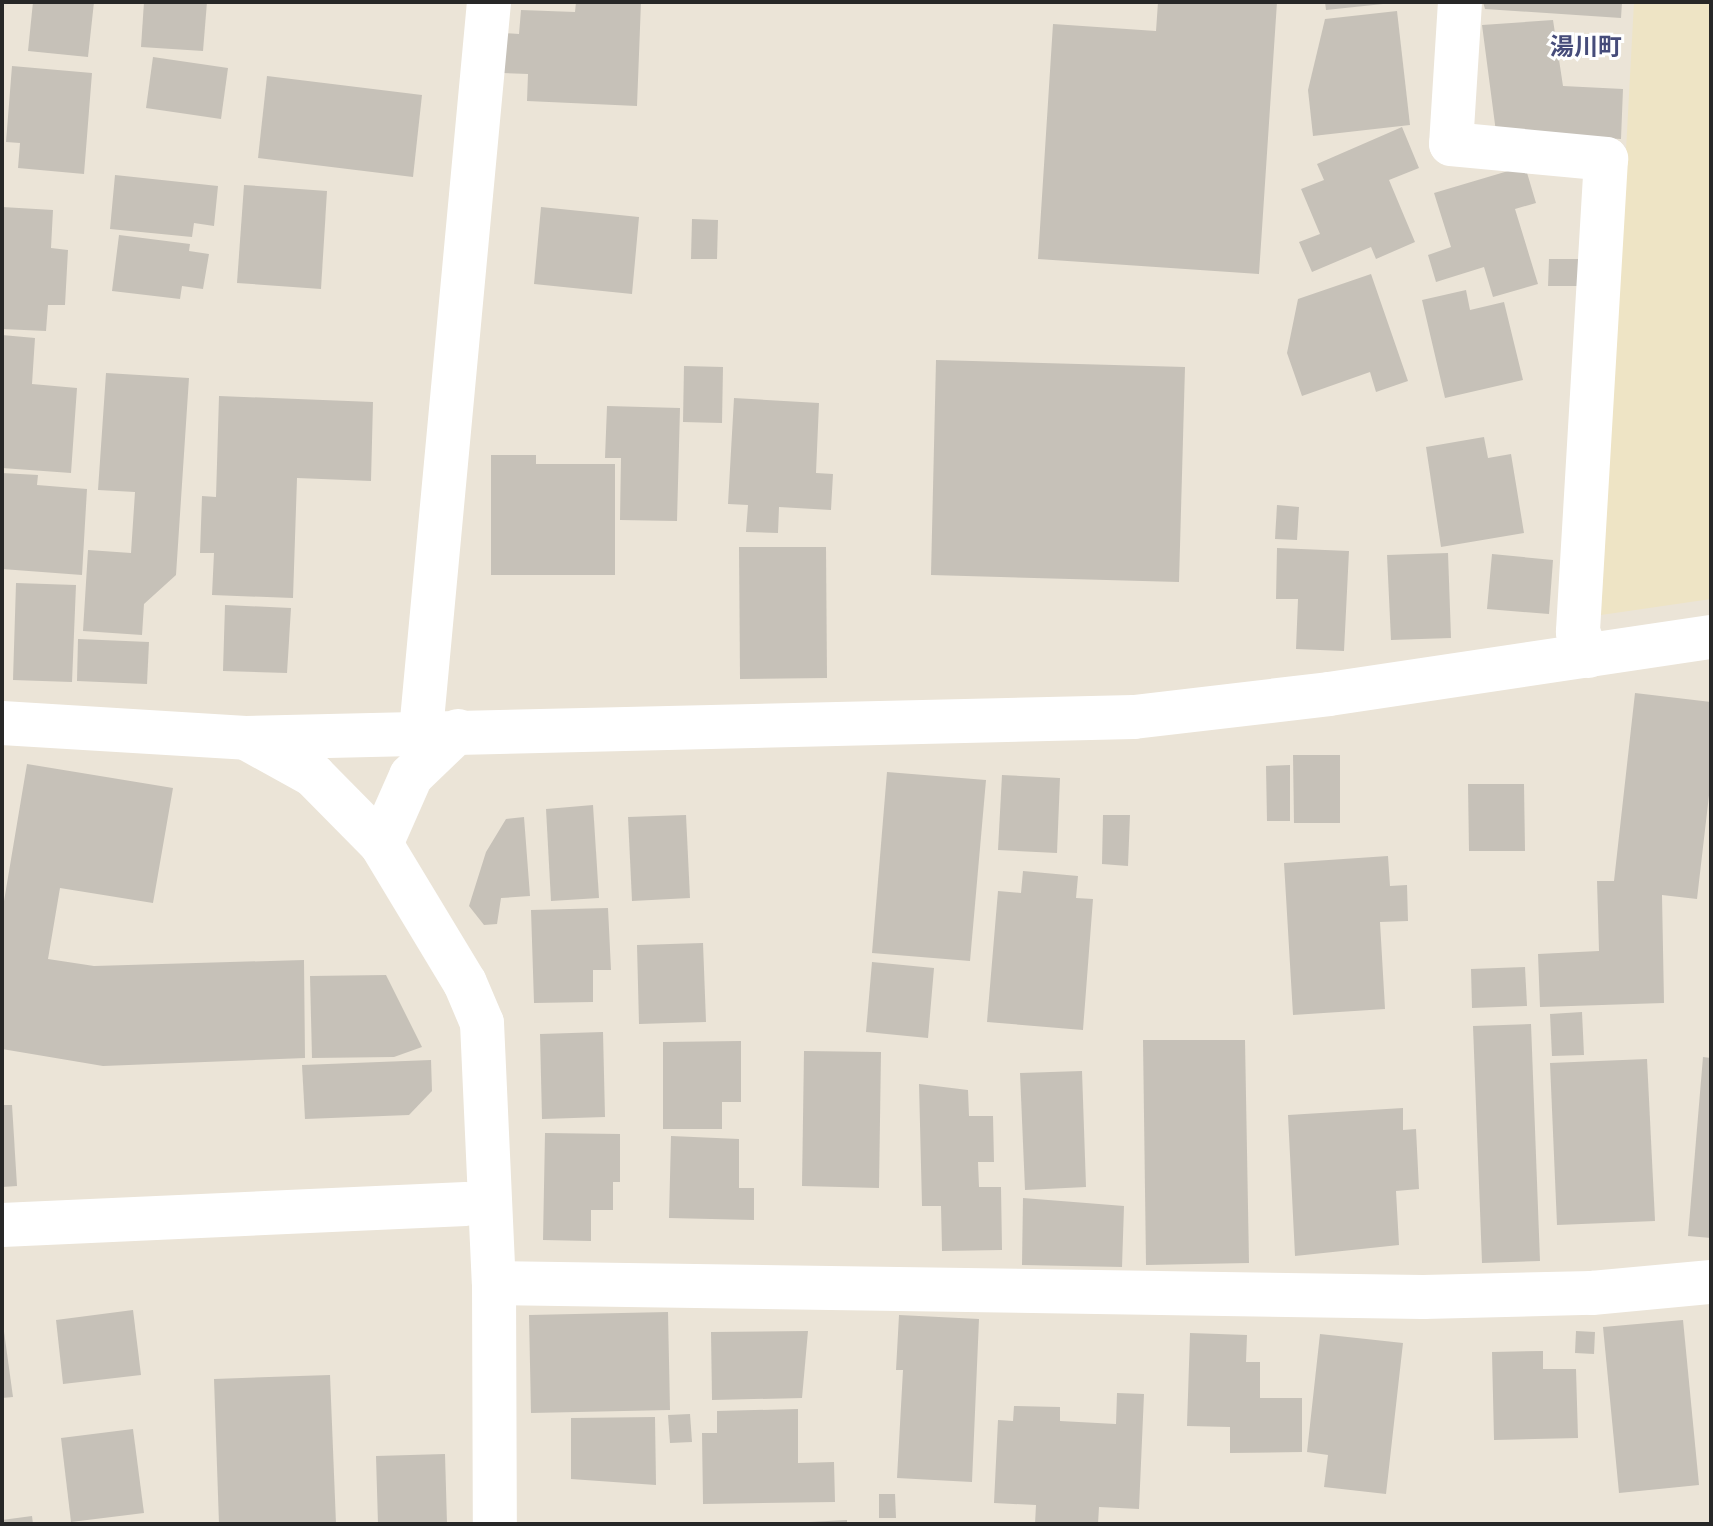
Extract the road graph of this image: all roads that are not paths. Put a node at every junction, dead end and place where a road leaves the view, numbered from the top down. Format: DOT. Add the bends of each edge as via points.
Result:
graph roads {
  1 [pos="489,2"];
  2 [pos="1460,2"];
  3 [pos="1711,637"];
  4 [pos="1588,656"];
  5 [pos="2,723"];
  6 [pos="440,731"];
  7 [pos="246,738"];
  8 [pos="381,844"];
  9 [pos="466,1204"];
  10 [pos="2,1225"];
  11 [pos="1711,1282"];
  12 [pos="494,1283"];
  13 [pos="495,1524"];
  1 -- 6 [label="street"];
  2 -- 4 [label="street" via="1451,144 1606,159 1578,632"];
  3 -- 4 [label="street"];
  4 -- 6 [label="street" via="1134,717"];
  5 -- 7 [label="street"];
  6 -- 7 [label="street"];
  6 -- 8 [label="street" via="411,776"];
  7 -- 8 [label="street" via="313,775"];
  8 -- 12 [label="street" via="465,983 482,1023"];
  9 -- 10 [label="street"];
  11 -- 12 [label="street" via="1592,1293 1423,1297"];
  12 -- 13 [label="street"];
}
